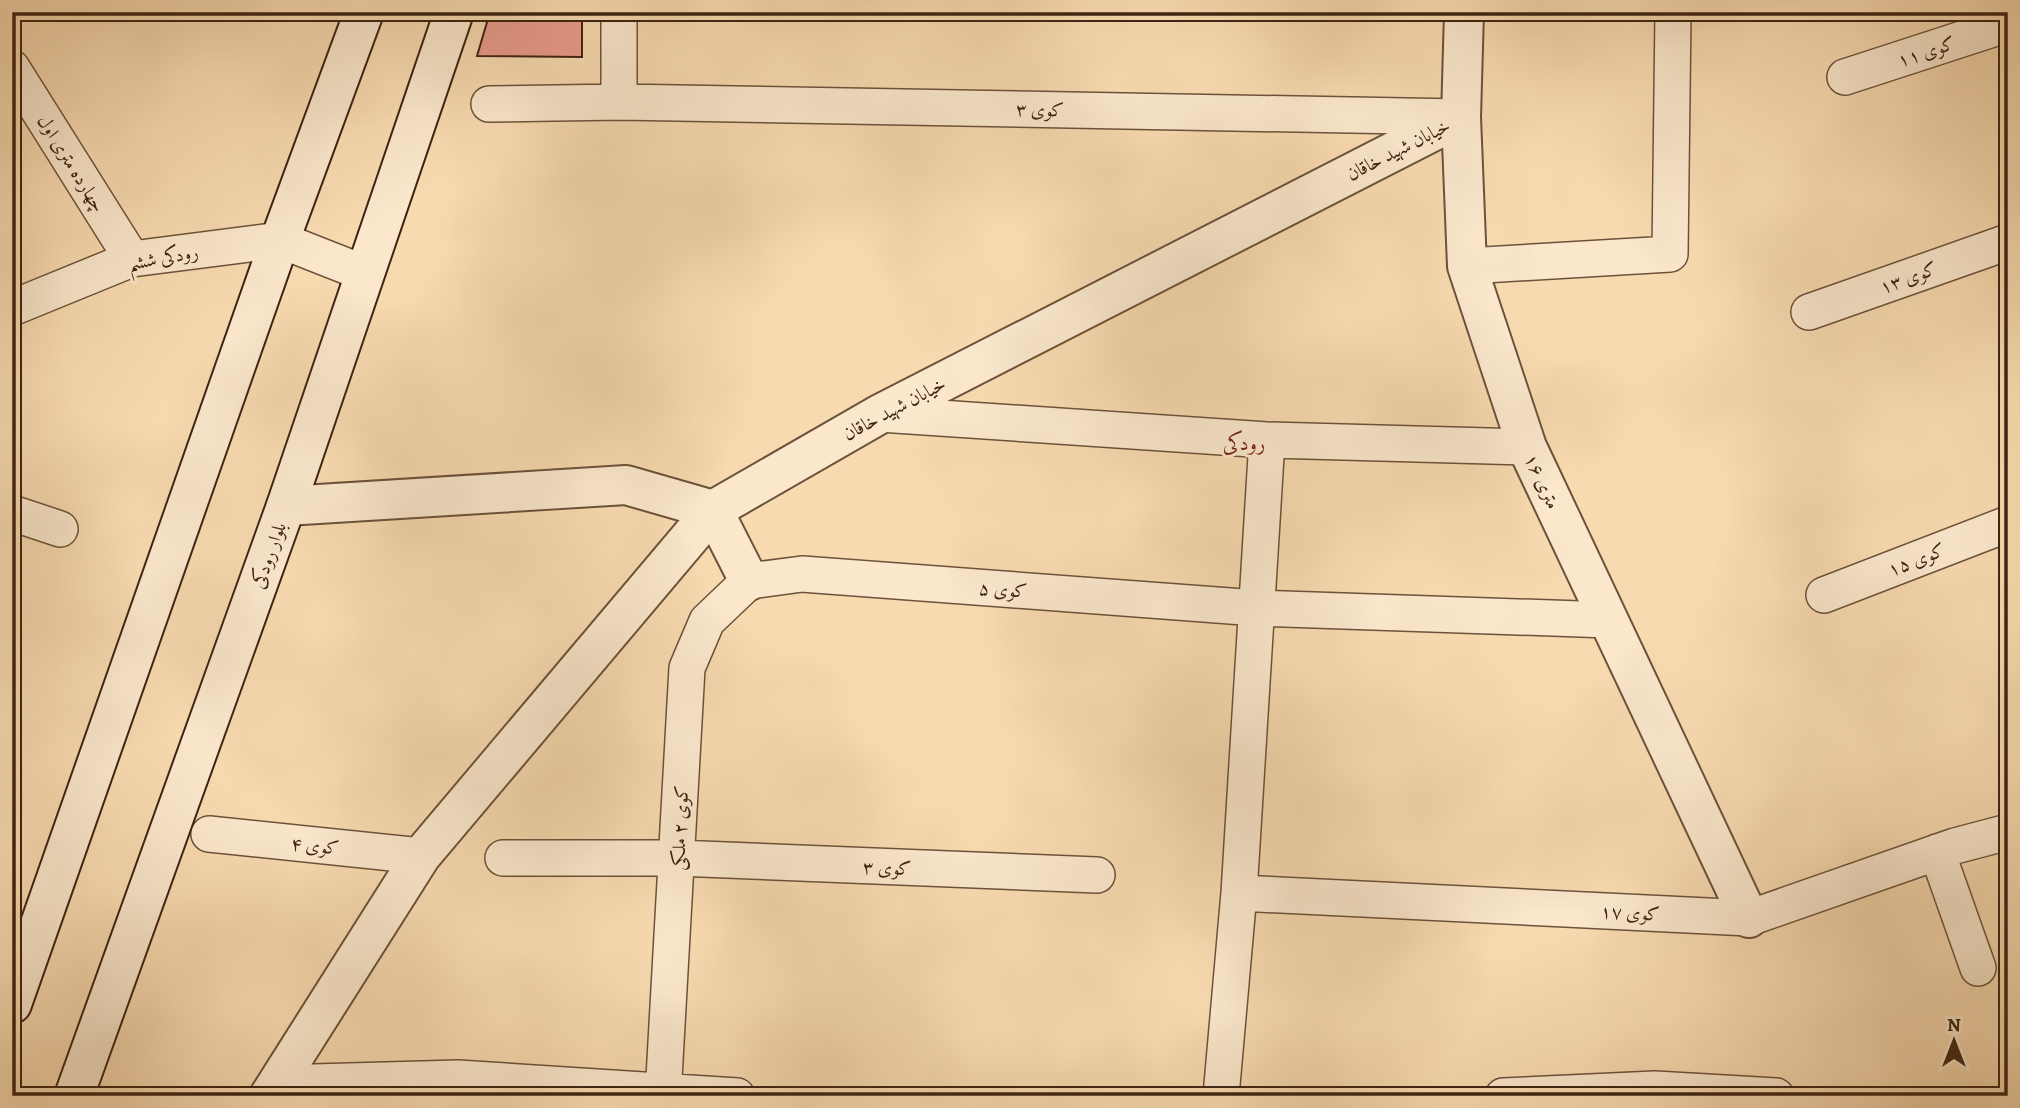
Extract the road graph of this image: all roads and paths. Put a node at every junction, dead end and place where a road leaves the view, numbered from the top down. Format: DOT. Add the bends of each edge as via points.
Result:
graph roads {
  1 [pos="364,12"];
  2 [pos="454,12"];
  3 [pos="619,12"];
  4 [pos="1464,12"];
  5 [pos="1673,12"];
  6 [pos="2008,24"];
  7 [pos="12,68"];
  8 [pos="1845,77"];
  9 [pos="619,102"];
  10 [pos="489,104"];
  11 [pos="1461,117"];
  12 [pos="280,240"];
  13 [pos="2008,242"];
  14 [pos="132,259"];
  15 [pos="1467,266"];
  16 [pos="364,272"];
  17 [pos="12,308"];
  18 [pos="1809,312"];
  19 [pos="880,414"];
  20 [pos="1267,440"];
  21 [pos="1527,447"];
  22 [pos="286,506"];
  23 [pos="713,510"];
  24 [pos="12,513"];
  25 [pos="2008,524"];
  26 [pos="60,529"];
  27 [pos="749,581"];
  28 [pos="1824,595"];
  29 [pos="1257,608"];
  30 [pos="1609,621"];
  31 [pos="2008,832"];
  32 [pos="209,834"];
  33 [pos="1937,852"];
  34 [pos="421,856"];
  35 [pos="503,858"];
  36 [pos="677,858"];
  37 [pos="1097,875"];
  38 [pos="1239,893"];
  39 [pos="1749,918"];
  40 [pos="1978,968"];
  41 [pos="12,1004"];
  42 [pos="458,1087"];
  43 [pos="273,1089"];
  44 [pos="663,1093"];
  45 [pos="74,1096"];
  46 [pos="737,1096"];
  47 [pos="1221,1096"];
  48 [pos="1503,1096"];
  49 [pos="1776,1096"];
  1 -- 12 [label="street"];
  2 -- 16 [label="street, بلوار رودکی"];
  3 -- 9 [label="street"];
  4 -- 11 [label="street, ۱۶ متری"];
  5 -- 15 [label="street" via="1670,254"];
  6 -- 8 [label="street, کوی ۱۱"];
  7 -- 14 [label="street, چهارده متری اول"];
  9 -- 10 [label="street, کوی ۳"];
  9 -- 11 [label="street, کوی ۳"];
  11 -- 15 [label="street, ۱۶ متری"];
  11 -- 19 [label="street, خیابان شهید خاقان"];
  12 -- 14 [label="street, رودکی ششم"];
  12 -- 16 [label="street"];
  12 -- 41 [label="street"];
  13 -- 18 [label="street, کوی ۱۳"];
  14 -- 17 [label="street, رودکی ششم"];
  15 -- 21 [label="street, ۱۶ متری"];
  16 -- 22 [label="street, بلوار رودکی"];
  19 -- 20 [label="street"];
  19 -- 23 [label="street, خیابان شهید خاقان"];
  20 -- 21 [label="street"];
  20 -- 29 [label="street"];
  21 -- 30 [label="street, ۱۶ متری"];
  22 -- 23 [label="street" via="626,485"];
  22 -- 45 [label="street, بلوار رودکی"];
  23 -- 27 [label="street"];
  23 -- 34 [label="street, خیابان شهید خاقان"];
  24 -- 26 [label="street"];
  25 -- 28 [label="street, کوی ۱۵"];
  27 -- 29 [label="street, کوی ۵" via="802,574"];
  27 -- 36 [label="street, کوی ۲ ملکی" via="707,621 687,668"];
  29 -- 30 [label="street, کوی ۵"];
  29 -- 38 [label="street"];
  30 -- 39 [label="street, ۱۶ متری"];
  31 -- 33 [label="street, کوی ۱۷"];
  32 -- 34 [label="street, کوی ۴"];
  33 -- 39 [label="street, کوی ۱۷"];
  33 -- 40 [label="street"];
  34 -- 43 [label="street, خیابان شهید خاقان"];
  35 -- 36 [label="street"];
  36 -- 37 [label="street, کوی ۳"];
  36 -- 44 [label="street, کوی ۲ ملکی"];
  38 -- 39 [label="street, کوی ۱۷"];
  38 -- 47 [label="street"];
  42 -- 43 [label="street"];
  42 -- 44 [label="street"];
  44 -- 46 [label="street"];
  48 -- 49 [label="street" via="1655,1089"];
}
